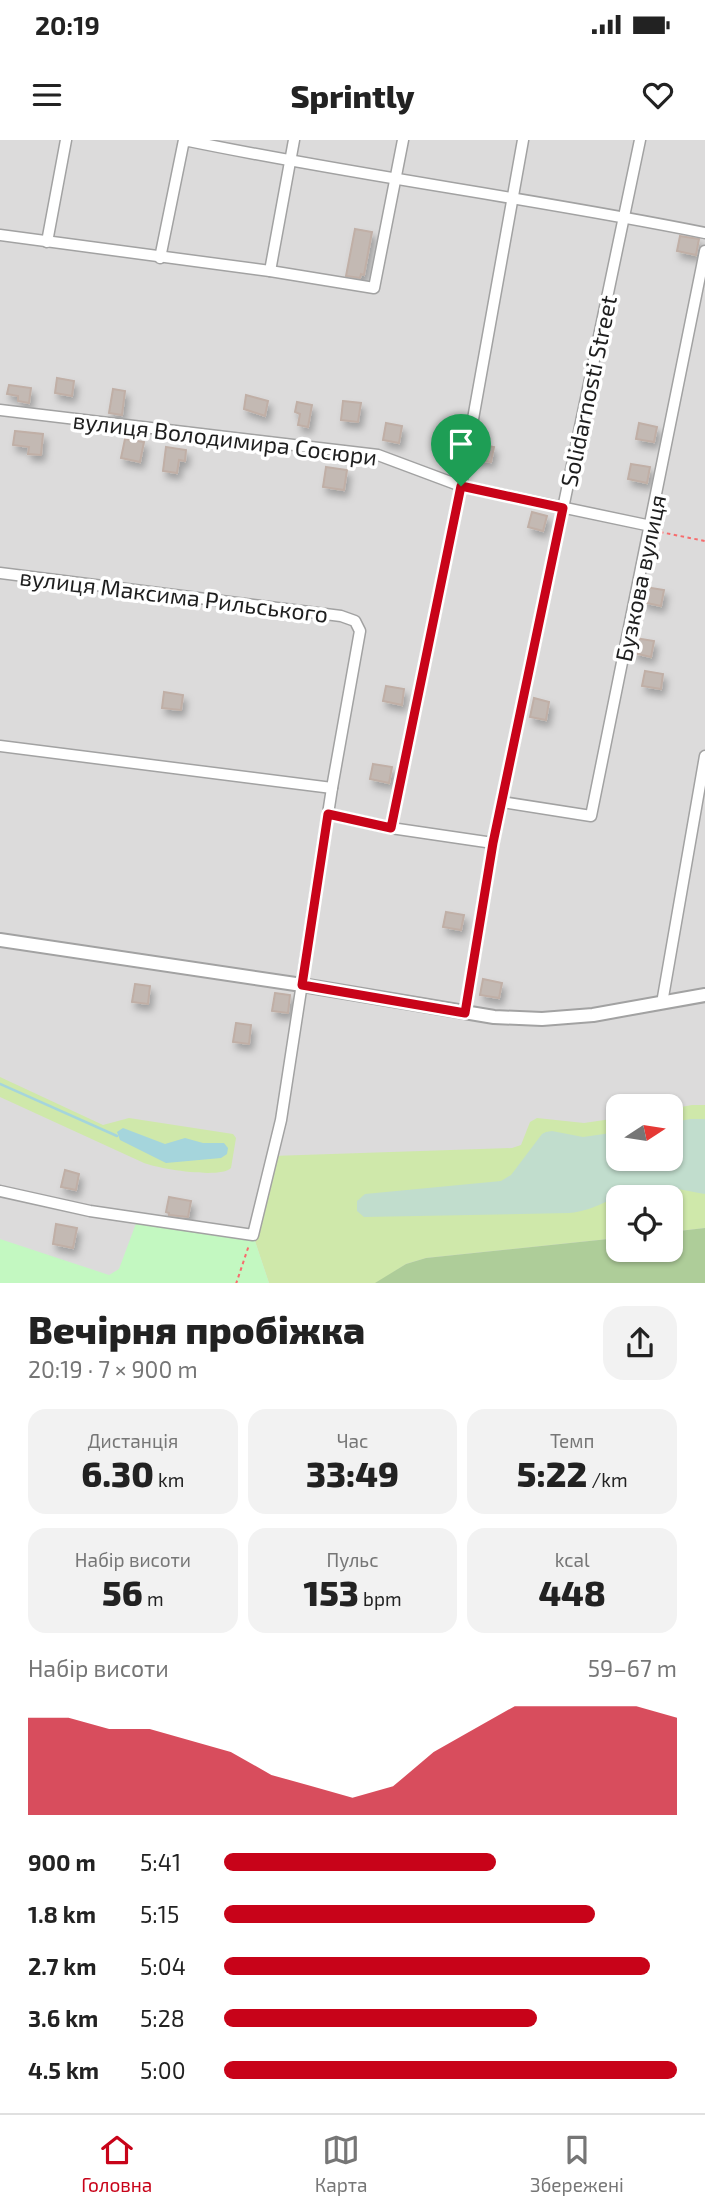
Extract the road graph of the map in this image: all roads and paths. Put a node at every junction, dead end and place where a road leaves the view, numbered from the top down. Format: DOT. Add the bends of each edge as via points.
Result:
graph roads {
  1 [pos="66,140"];
  2 [pos="184,140"];
  3 [pos="294,140"];
  4 [pos="403,140"];
  5 [pos="523,140"];
  6 [pos="640,140"];
  7 [pos="290,161"];
  8 [pos="396,178"];
  9 [pos="513,200"];
  10 [pos="624,217"];
  11 [pos="705,233"];
  12 [pos="0,235"];
  13 [pos="47,242"];
  14 [pos="705,251"];
  15 [pos="160,258"];
  16 [pos="270,271"];
  17 [pos="0,410"];
  18 [pos="461,486"];
  19 [pos="563,508"];
  20 [pos="651,526"];
  21 [pos="705,541"];
  22 [pos="0,573"];
  23 [pos="0,747"];
  24 [pos="705,757"];
  25 [pos="332,788"];
  26 [pos="502,802"];
  27 [pos="328,814"];
  28 [pos="391,828"];
  29 [pos="493,843"];
  30 [pos="0,940"];
  31 [pos="302,985"];
  32 [pos="705,995"];
  33 [pos="662,1003"];
  34 [pos="465,1013"];
  35 [pos="0,1191"];
  36 [pos="253,1235"];
  37 [pos="236,1283"];
  1 -- 13 [label="street"];
  2 -- 7 [label="street"];
  2 -- 15 [label="street"];
  3 -- 7 [label="street"];
  4 -- 8 [label="street"];
  5 -- 9 [label="street"];
  6 -- 10 [label="street, Solidarnosti Street"];
  7 -- 8 [label="street"];
  7 -- 16 [label="street"];
  8 -- 9 [label="street"];
  8 -- 16 [label="street" via="374,288"];
  9 -- 10 [label="street"];
  9 -- 18 [label="street"];
  10 -- 11 [label="street"];
  10 -- 19 [label="street, Solidarnosti Street"];
  12 -- 13 [label="street"];
  13 -- 15 [label="street"];
  14 -- 20 [label="street, Бузкова вулиця"];
  15 -- 16 [label="street"];
  17 -- 18 [label="street, вулиця Володимира Сосюри" via="378,454"];
  18 -- 19 [label="street, вулиця Володимира Сосюри"];
  18 -- 28 [label="street"];
  19 -- 20 [label="street, вулиця Володимира Сосюри"];
  19 -- 26 [label="street, Solidarnosti Street"];
  20 -- 21 [label="path"];
  20 -- 26 [label="street, Бузкова вулиця" via="591,816"];
  22 -- 25 [label="street, вулиця Максима Рильського" via="355,621 360,631"];
  23 -- 25 [label="street"];
  24 -- 33 [label="street"];
  25 -- 27 [label="street, вулиця Максима Рильського"];
  26 -- 29 [label="street, Solidarnosti Street"];
  27 -- 28 [label="street"];
  27 -- 31 [label="street, вулиця Максима Рильського"];
  28 -- 29 [label="street"];
  29 -- 34 [label="street, Solidarnosti Street"];
  30 -- 31 [label="street"];
  31 -- 34 [label="street"];
  31 -- 36 [label="street, вулиця Максима Рильського" via="281,1121"];
  32 -- 33 [label="street"];
  33 -- 34 [label="street" via="562,1018"];
  35 -- 36 [label="street" via="90,1211"];
  36 -- 37 [label="path"];
}
